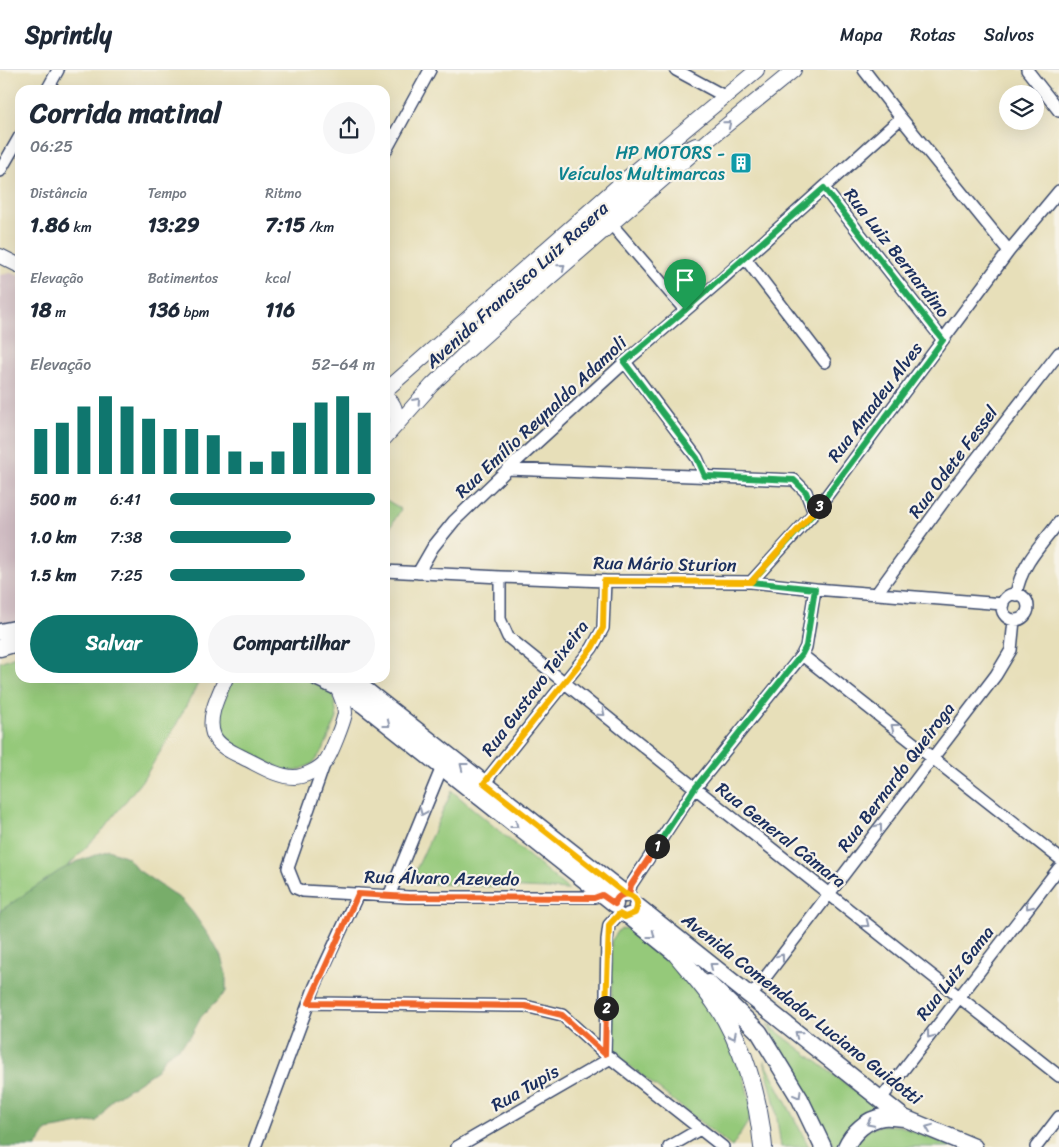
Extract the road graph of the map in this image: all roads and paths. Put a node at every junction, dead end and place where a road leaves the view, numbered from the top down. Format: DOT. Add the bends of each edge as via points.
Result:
graph roads {
  1 [pos="58,70"];
  2 [pos="430,70"];
  3 [pos="676,70"];
  4 [pos="758,70"];
  5 [pos="794,70"];
  6 [pos="864,70"];
  7 [pos="1027,70"];
  8 [pos="50,85"];
  9 [pos="726,97"];
  10 [pos="1059,111"];
  11 [pos="901,118"];
  12 [pos="712,137"];
  13 [pos="390,143"];
  14 [pos="15,145"];
  15 [pos="0,171"];
  16 [pos="824,188"];
  17 [pos="1059,191"];
  18 [pos="612,225"];
  19 [pos="1009,251"];
  20 [pos="0,256"];
  21 [pos="745,258"];
  22 [pos="15,264"];
  23 [pos="0,265"];
  24 [pos="15,266"];
  25 [pos="685,310"];
  26 [pos="943,340"];
  27 [pos="1059,353"];
  28 [pos="461,357"];
  29 [pos="624,362"];
  30 [pos="825,362"];
  31 [pos="390,387"];
  32 [pos="390,400"];
  33 [pos="396,424"];
  34 [pos="390,432"];
  35 [pos="508,469"];
  36 [pos="705,476"];
  37 [pos="814,513"];
  38 [pos="1059,522"];
  39 [pos="390,571"];
  40 [pos="418,573"];
  41 [pos="500,577"];
  42 [pos="604,581"];
  43 [pos="751,582"];
  44 [pos="815,589"];
  45 [pos="877,593"];
  46 [pos="1016,595"];
  47 [pos="1003,604"];
  48 [pos="1014,620"];
  49 [pos="15,629"];
  50 [pos="0,632"];
  51 [pos="15,644"];
  52 [pos="0,648"];
  53 [pos="802,654"];
  54 [pos="564,682"];
  55 [pos="224,683"];
  56 [pos="342,683"];
  57 [pos="343,683"];
  58 [pos="350,683"];
  59 [pos="365,706"];
  60 [pos="344,720"];
  61 [pos="932,758"];
  62 [pos="325,762"];
  63 [pos="442,767"];
  64 [pos="484,783"];
  65 [pos="695,788"];
  66 [pos="1059,858"];
  67 [pos="1059,868"];
  68 [pos="358,894"];
  69 [pos="828,894"];
  70 [pos="389,896"];
  71 [pos="622,904"];
  72 [pos="676,953"];
  73 [pos="751,996"];
  74 [pos="958,997"];
  75 [pos="309,1003"];
  76 [pos="608,1056"];
  77 [pos="1059,1076"];
  78 [pos="880,1100"];
  79 [pos="1059,1117"];
  80 [pos="904,1118"];
  81 [pos="700,1129"];
  82 [pos="255,1147"];
  83 [pos="457,1147"];
  84 [pos="669,1147"];
  85 [pos="723,1147"];
  86 [pos="763,1147"];
  87 [pos="823,1147"];
  88 [pos="846,1147"];
  89 [pos="974,1147"];
  90 [pos="1036,1147"];
  1 -- 8 [label="street"];
  2 -- 13 [label="street"];
  3 -- 9 [label="street"];
  4 -- 9 [label="street, Avenida Francisco Luiz Rasera"];
  12 -- 5 [label="street, Avenida Francisco Luiz Rasera, one-way"];
  6 -- 11 [label="street"];
  7 -- 10 [label="street"];
  9 -- 31 [label="street, Avenida Francisco Luiz Rasera" via="621,183"];
  11 -- 16 [label="street, Rua Emílio Reynaldo Adamoli"];
  11 -- 19 [label="street"];
  12 -- 18 [label="street, Avenida Francisco Luiz Rasera"];
  12 -- 28 [label="street" via="673,156 539,270 487,319"];
  14 -- 15 [label="street"];
  16 -- 21 [label="street, Rua Emílio Reynaldo Adamoli"];
  16 -- 26 [label="street, Rua Luiz Bernardino"];
  17 -- 19 [label="street, Rua Amadeu Alves"];
  18 -- 25 [label="street"];
  28 -- 18 [label="street, Avenida Francisco Luiz Rasera, one-way"];
  19 -- 26 [label="street, Rua Amadeu Alves"];
  20 -- 22 [label="street"];
  21 -- 25 [label="street, Rua Emílio Reynaldo Adamoli"];
  21 -- 30 [label="street"];
  23 -- 24 [label="street"];
  25 -- 29 [label="street, Rua Emílio Reynaldo Adamoli"];
  26 -- 37 [label="street, Rua Amadeu Alves"];
  27 -- 45 [label="street, Rua Odete Fessel"];
  33 -- 28 [label="street, Avenida Francisco Luiz Rasera, one-way"];
  29 -- 35 [label="street, Rua Emílio Reynaldo Adamoli"];
  29 -- 36 [label="street" via="697,458"];
  32 -- 33 [label="street" via="397,413"];
  33 -- 34 [label="street, Avenida Francisco Luiz Rasera"];
  35 -- 36 [label="street"];
  35 -- 40 [label="street, Rua Emílio Reynaldo Adamoli" via="454,521"];
  36 -- 37 [label="street" via="794,480 806,492"];
  37 -- 43 [label="street, Rua Amadeu Alves"];
  38 -- 46 [label="street" via="1025,568"];
  39 -- 40 [label="street, Rua Mário Sturion"];
  40 -- 41 [label="street, Rua Mário Sturion"];
  41 -- 42 [label="street, Rua Mário Sturion"];
  41 -- 54 [label="street, Rua General Câmara" via="500,619 508,637"];
  42 -- 43 [label="street, Rua Mário Sturion"];
  42 -- 54 [label="street, Rua Gustavo Teixeira" via="603,628 592,648"];
  43 -- 44 [label="street, Rua Mário Sturion"];
  44 -- 45 [label="street, Rua Mário Sturion"];
  44 -- 53 [label="street"];
  45 -- 47 [label="street, Rua Mário Sturion"];
  46 -- 47 [label="street" via="1008,597"];
  46 -- 48 [label="street" via="1024,598 1028,610 1023,618"];
  47 -- 48 [label="street" via="1006,616"];
  48 -- 61 [label="street, Rua Bernardo Queiroga" via="1008,657"];
  49 -- 50 [label="main road"];
  51 -- 52 [label="main road"];
  61 -- 53 [label="street, one-way"];
  53 -- 65 [label="street"];
  54 -- 64 [label="street, Rua Gustavo Teixeira"];
  54 -- 65 [label="street, Rua General Câmara, one-way"];
  55 -- 62 [label="street" via="211,724 214,737 220,744 280,774 294,777 305,775"];
  56 -- 60 [label="street"];
  57 -- 59 [label="main road, Avenida Comendador Luciano Guidotti"];
  64 -- 58 [label="main road, Avenida Comendador Luciano Guidotti, one-way" via="358,684"];
  59 -- 60 [label="street"];
  59 -- 63 [label="main road, Avenida Comendador Luciano Guidotti, one-way"];
  60 -- 62 [label="street"];
  61 -- 66 [label="street"];
  69 -- 61 [label="street, Rua Bernardo Queiroga, one-way"];
  62 -- 68 [label="street, Rua Álvaro Azevedo" via="288,868 296,888 303,891"];
  63 -- 70 [label="street, one-way"];
  63 -- 71 [label="main road, Avenida Comendador Luciano Guidotti, one-way"];
  64 -- 71 [label="main road, Avenida Comendador Luciano Guidotti"];
  65 -- 69 [label="street, Rua General Câmara"];
  65 -- 71 [label="street" via="631,885"];
  67 -- 74 [label="street, Rua Luiz Gama, one-way"];
  68 -- 70 [label="street, Rua Álvaro Azevedo"];
  68 -- 75 [label="street"];
  73 -- 69 [label="street, Rua Bernardo Queiroga, one-way"];
  69 -- 74 [label="street, Rua General Câmara, one-way"];
  70 -- 71 [label="street, Rua Álvaro Azevedo" via="594,898"];
  71 -- 72 [label="main road, Avenida Comendador Luciano Guidotti, one-way"];
  73 -- 71 [label="main road, Avenida Comendador Luciano Guidotti, one-way"];
  71 -- 76 [label="street" via="609,925 607,940"];
  72 -- 86 [label="main road, one-way" via="716,1003 737,1043 753,1084"];
  72 -- 87 [label="main road, Avenida Comendador Luciano Guidotti, one-way" via="759,1032 800,1099"];
  78 -- 73 [label="main road, Avenida Comendador Luciano Guidotti, one-way"];
  74 -- 77 [label="street, Rua General Câmara"];
  74 -- 78 [label="street, Rua Luiz Gama, one-way"];
  75 -- 76 [label="street" via="525,1006 562,1015"];
  75 -- 82 [label="street"];
  76 -- 81 [label="street"];
  76 -- 83 [label="street, Rua Tupis"];
  78 -- 80 [label="main road, Avenida Comendador Luciano Guidotti"];
  79 -- 90 [label="street"];
  80 -- 88 [label="main road, one-way" via="883,1117 868,1122"];
  89 -- 80 [label="main road, Avenida Comendador Luciano Guidotti, one-way"];
  81 -- 84 [label="street"];
  81 -- 85 [label="street"];
}
